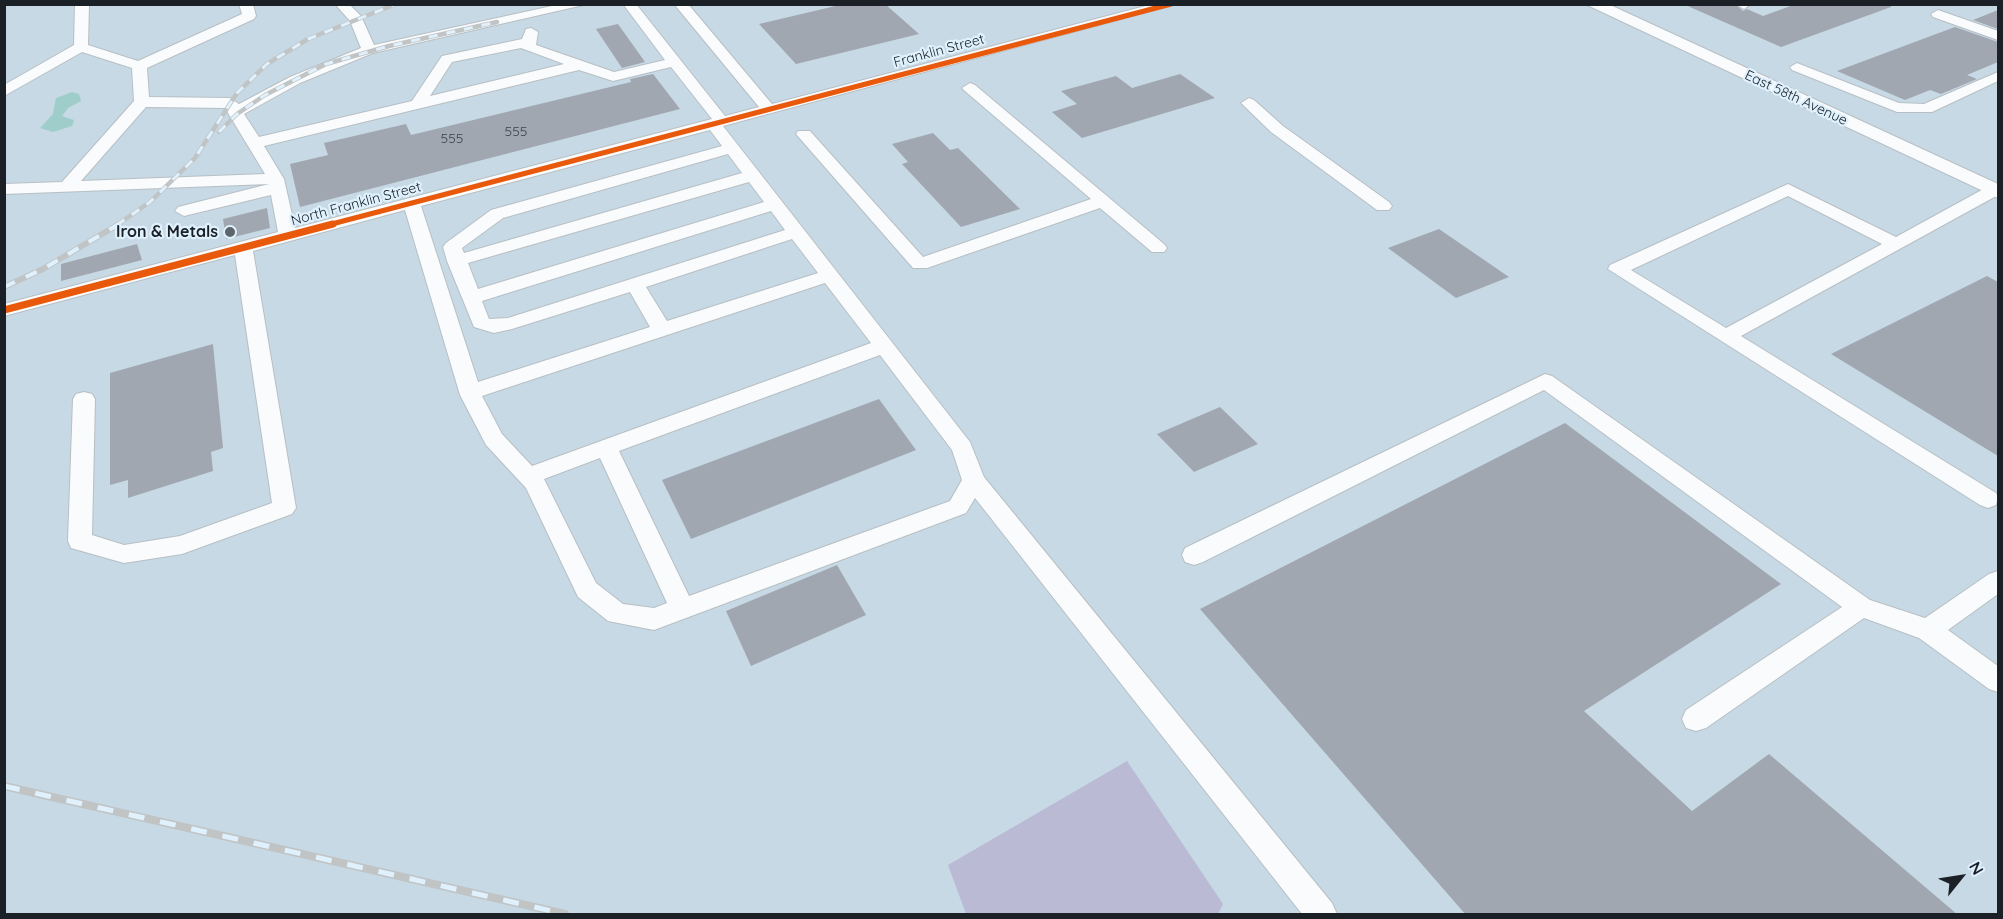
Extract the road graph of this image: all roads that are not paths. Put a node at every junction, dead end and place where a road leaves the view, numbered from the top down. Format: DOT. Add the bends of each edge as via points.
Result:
graph roads {
  1 [pos="82,4"];
  2 [pos="246,4"];
  3 [pos="341,4"];
  4 [pos="522,4"];
  5 [pos="582,4"];
  6 [pos="629,4"];
  7 [pos="680,4"];
  8 [pos="1171,4"];
  9 [pos="1593,4"];
  10 [pos="1947,8"];
  11 [pos="537,10"];
  12 [pos="1998,36"];
  13 [pos="529,42"];
  14 [pos="81,47"];
  15 [pos="369,50"];
  16 [pos="675,62"];
  17 [pos="580,65"];
  18 [pos="139,66"];
  19 [pos="1797,67"];
  20 [pos="1998,76"];
  21 [pos="970,88"];
  22 [pos="4,92"];
  23 [pos="142,102"];
  24 [pos="418,103"];
  25 [pos="1249,103"];
  26 [pos="769,110"];
  27 [pos="236,112"];
  28 [pos="718,123"];
  29 [pos="804,134"];
  30 [pos="254,143"];
  31 [pos="733,148"];
  32 [pos="753,175"];
  33 [pos="277,184"];
  34 [pos="67,187"];
  35 [pos="4,189"];
  36 [pos="1997,191"];
  37 [pos="1103,201"];
  38 [pos="412,204"];
  39 [pos="775,204"];
  40 [pos="1383,206"];
  41 [pos="184,211"];
  42 [pos="797,232"];
  43 [pos="288,236"];
  44 [pos="1896,243"];
  45 [pos="243,248"];
  46 [pos="1158,248"];
  47 [pos="456,261"];
  48 [pos="830,275"];
  49 [pos="635,284"];
  50 [pos="470,298"];
  51 [pos="4,310"];
  52 [pos="662,330"];
  53 [pos="1726,336"];
  54 [pos="884,346"];
  55 [pos="470,392"];
  56 [pos="84,399"];
  57 [pos="606,448"];
  58 [pos="528,476"];
  59 [pos="974,480"];
  60 [pos="1988,499"];
  61 [pos="1194,555"];
  62 [pos="1998,581"];
  63 [pos="1861,607"];
  64 [pos="682,608"];
  65 [pos="1928,630"];
  66 [pos="1998,681"];
  67 [pos="1696,719"];
  68 [pos="1321,915"];
  1 -- 14 [label="street"];
  2 -- 18 [label="street" via="249,16"];
  3 -- 15 [label="street" via="356,19"];
  4 -- 11 [label="street"];
  5 -- 11 [label="street"];
  6 -- 16 [label="street"];
  7 -- 26 [label="street"];
  8 -- 26 [label="street, Franklin Street"];
  9 -- 36 [label="main road, East 58th Avenue"];
  10 -- 12 [label="street"];
  11 -- 13 [label="street"];
  11 -- 15 [label="street"];
  13 -- 17 [label="street" via="528,47"];
  13 -- 24 [label="street" via="447,59"];
  14 -- 18 [label="street"];
  14 -- 22 [label="street"];
  15 -- 27 [label="street" via="295,80"];
  16 -- 17 [label="street" via="613,77"];
  16 -- 28 [label="street"];
  17 -- 24 [label="street"];
  18 -- 23 [label="street"];
  19 -- 20 [label="street" via="1897,107 1926,109"];
  21 -- 37 [label="street"];
  23 -- 27 [label="street" via="230,103"];
  23 -- 34 [label="street"];
  24 -- 30 [label="street"];
  25 -- 40 [label="street" via="1277,129"];
  26 -- 28 [label="street, Franklin Street"];
  27 -- 30 [label="street"];
  28 -- 31 [label="street"];
  28 -- 38 [label="street, North Franklin Street"];
  29 -- 37 [label="street" via="921,264"];
  30 -- 33 [label="street"];
  31 -- 32 [label="street"];
  31 -- 47 [label="street" via="497,214 452,247"];
  32 -- 39 [label="street"];
  32 -- 47 [label="street"];
  33 -- 34 [label="street"];
  33 -- 41 [label="street"];
  33 -- 43 [label="street"];
  34 -- 35 [label="street"];
  36 -- 44 [label="street"];
  37 -- 46 [label="street"];
  38 -- 43 [label="street, North Franklin Street"];
  38 -- 55 [label="street"];
  39 -- 42 [label="street"];
  39 -- 50 [label="street"];
  42 -- 48 [label="street"];
  42 -- 49 [label="street"];
  43 -- 45 [label="street, North Franklin Street"];
  44 -- 53 [label="street"];
  44 -- 53 [label="street" via="1788,189 1617,269"];
  45 -- 51 [label="street, North Franklin Street"];
  45 -- 56 [label="street" via="284,508 182,545 124,554 80,542"];
  47 -- 50 [label="street"];
  48 -- 52 [label="street"];
  48 -- 54 [label="street"];
  49 -- 50 [label="street" via="494,327 481,323"];
  49 -- 52 [label="street"];
  52 -- 55 [label="street"];
  53 -- 60 [label="street"];
  54 -- 57 [label="street"];
  54 -- 59 [label="street" via="962,448"];
  55 -- 58 [label="street" via="494,439"];
  57 -- 58 [label="street"];
  57 -- 64 [label="street"];
  58 -- 64 [label="street" via="587,590 617,614 654,619"];
  59 -- 64 [label="street" via="958,507"];
  59 -- 68 [label="street"];
  61 -- 63 [label="street" via="1545,381"];
  62 -- 65 [label="street"];
  63 -- 65 [label="street"];
  63 -- 67 [label="street"];
  65 -- 66 [label="street"];
}
